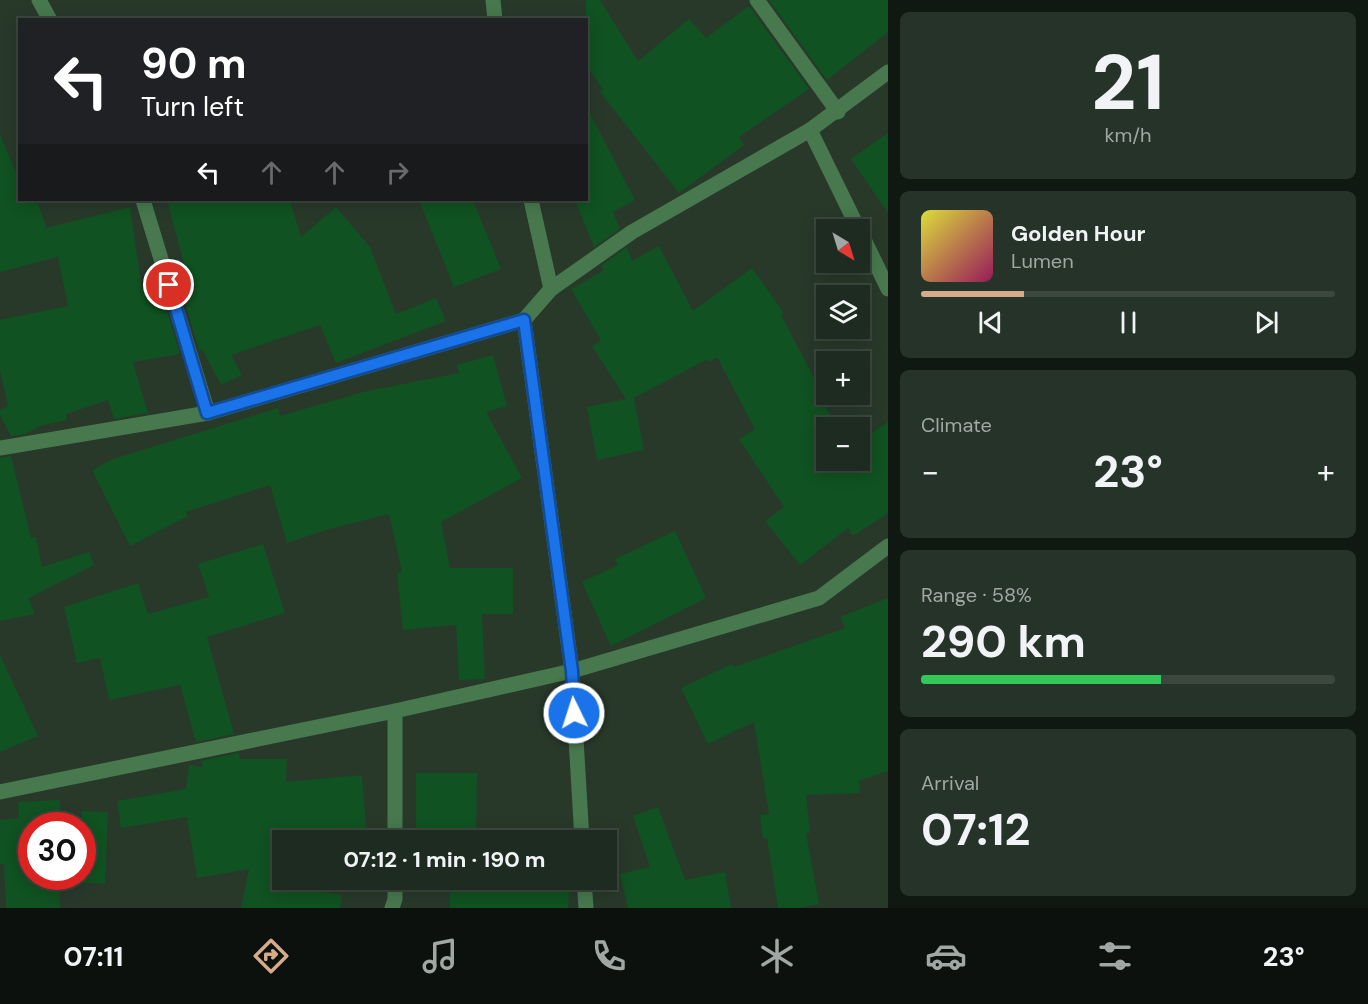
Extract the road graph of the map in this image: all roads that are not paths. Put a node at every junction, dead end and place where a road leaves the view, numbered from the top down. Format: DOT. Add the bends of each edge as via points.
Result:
graph roads {
  1 [pos="39,0"];
  2 [pos="493,0"];
  3 [pos="758,0"];
  4 [pos="49,18"];
  5 [pos="495,18"];
  6 [pos="888,72"];
  7 [pos="838,112"];
  8 [pos="810,130"];
  9 [pos="143,201"];
  10 [pos="531,201"];
  11 [pos="854,219"];
  12 [pos="870,252"];
  13 [pos="552,289"];
  14 [pos="888,289"];
  15 [pos="524,320"];
  16 [pos="207,413"];
  17 [pos="0,448"];
  18 [pos="888,546"];
  19 [pos="572,671"];
  20 [pos="395,711"];
  21 [pos="0,792"];
  22 [pos="395,830"];
  23 [pos="581,830"];
  24 [pos="395,890"];
  25 [pos="585,890"];
  26 [pos="392,908"];
  27 [pos="586,908"];
  1 -- 4 [label="street"];
  2 -- 5 [label="street"];
  3 -- 7 [label="street"];
  6 -- 7 [label="street"];
  7 -- 8 [label="street"];
  8 -- 11 [label="street"];
  8 -- 13 [label="street" via="632,232"];
  9 -- 16 [label="street"];
  10 -- 13 [label="street"];
  12 -- 14 [label="street"];
  13 -- 15 [label="street"];
  15 -- 16 [label="street"];
  15 -- 19 [label="street"];
  16 -- 17 [label="street"];
  18 -- 19 [label="street" via="819,598"];
  19 -- 20 [label="street"];
  19 -- 23 [label="street"];
  20 -- 21 [label="street"];
  20 -- 22 [label="street"];
  24 -- 26 [label="street"];
  25 -- 27 [label="street"];
}
